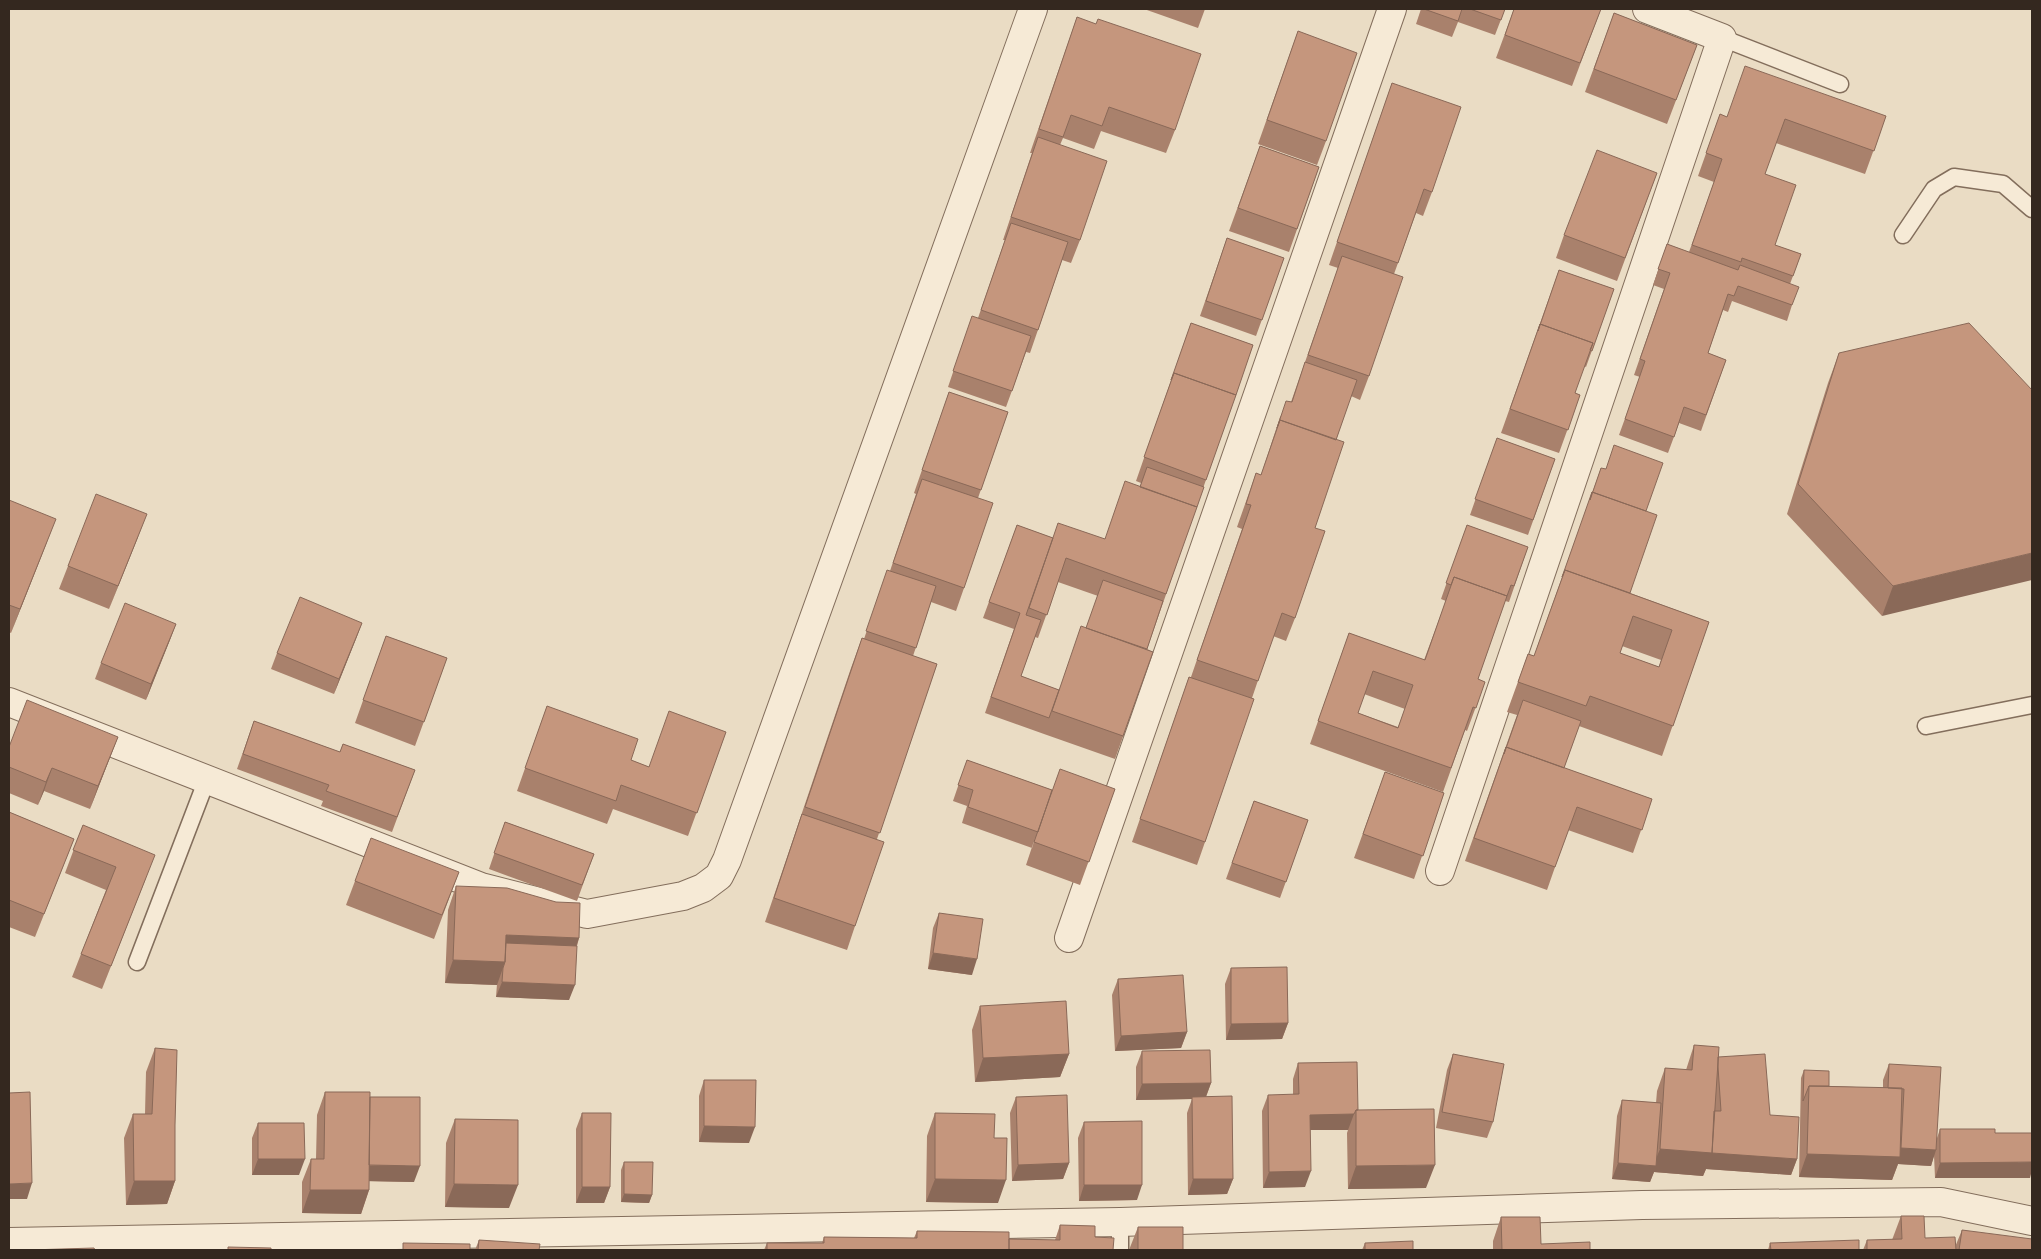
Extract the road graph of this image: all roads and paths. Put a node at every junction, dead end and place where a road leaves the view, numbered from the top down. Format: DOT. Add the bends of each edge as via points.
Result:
graph roads {
  1 [pos="1033,9"];
  2 [pos="1392,9"];
  3 [pos="1647,9"];
  4 [pos="1722,38"];
  5 [pos="1840,84"];
  6 [pos="2032,210"];
  7 [pos="1903,235"];
  8 [pos="9,702"];
  9 [pos="2032,705"];
  10 [pos="1926,726"];
  11 [pos="207,779"];
  12 [pos="1440,871"];
  13 [pos="1069,938"];
  14 [pos="137,962"];
  15 [pos="2032,1221"];
  16 [pos="1120,1222"];
  17 [pos="9,1242"];
  18 [pos="1120,1250"];
  1 -- 11 [label="street" via="719,876 703,888 683,896 587,914 481,887"];
  2 -- 13 [label="street"];
  3 -- 4 [label="street"];
  4 -- 5 [label="lane"];
  4 -- 12 [label="street"];
  6 -- 7 [label="lane" via="2003,184 1954,177 1934,189"];
  8 -- 11 [label="street"];
  9 -- 10 [label="lane"];
  11 -- 14 [label="lane"];
  15 -- 16 [label="street" via="1941,1202 1642,1205"];
  16 -- 17 [label="street"];
  16 -- 18 [label="lane"];
}
